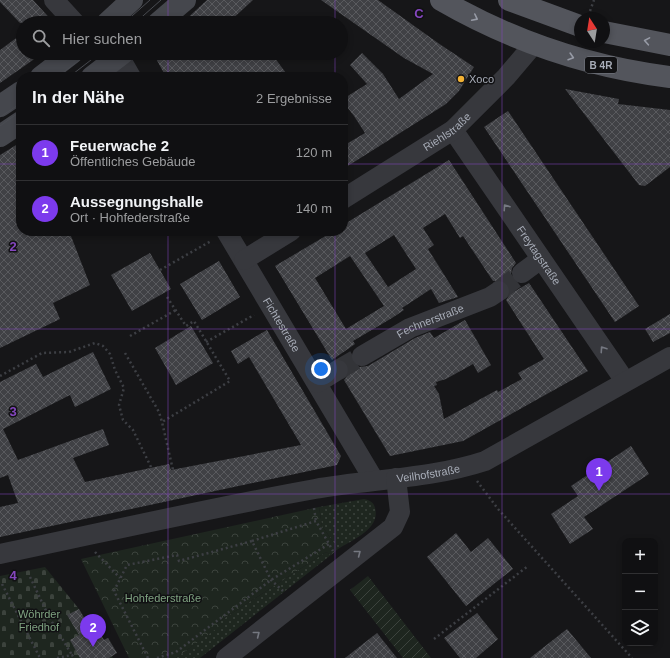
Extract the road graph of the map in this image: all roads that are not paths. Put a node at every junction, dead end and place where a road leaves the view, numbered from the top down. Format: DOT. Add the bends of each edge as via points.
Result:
graph roads {
  1 [pos="54,0"];
  2 [pos="132,0"];
  3 [pos="185,0"];
  4 [pos="441,0"];
  5 [pos="509,0"];
  6 [pos="69,16"];
  7 [pos="115,16"];
  8 [pos="166,16"];
  9 [pos="574,24"];
  10 [pos="611,36"];
  11 [pos="574,40"];
  12 [pos="534,44"];
  13 [pos="670,45"];
  14 [pos="63,60"];
  15 [pos="114,60"];
  16 [pos="124,60"];
  17 [pos="47,72"];
  18 [pos="99,72"];
  19 [pos="130,72"];
  20 [pos="670,76"];
  21 [pos="16,95"];
  22 [pos="0,106"];
  23 [pos="16,125"];
  24 [pos="454,130"];
  25 [pos="0,136"];
  26 [pos="348,196"];
  27 [pos="229,236"];
  28 [pos="283,236"];
  29 [pos="541,259"];
  30 [pos="244,260"];
  31 [pos="522,273"];
  32 [pos="499,290"];
  33 [pos="362,356"];
  34 [pos="670,357"];
  35 [pos="338,370"];
  36 [pos="625,381"];
  37 [pos="317,383"];
  38 [pos="396,478"];
  39 [pos="374,480"];
  40 [pos="0,554"];
  41 [pos="226,658"];
  1 -- 6 [label="street"];
  2 -- 7 [label="main road"];
  3 -- 8 [label="main road"];
  4 -- 12 [label="main road, B 4R, one-way" via="488,25"];
  5 -- 9 [label="main road"];
  13 -- 10 [label="main road, one-way"];
  11 -- 12 [label="main road" via="561,39"];
  12 -- 20 [label="main road, B 4R, one-way" via="596,64"];
  12 -- 24 [label="street, Riehlstraße"];
  14 -- 17 [label="main road"];
  15 -- 18 [label="main road"];
  16 -- 19 [label="street"];
  21 -- 22 [label="main road"];
  23 -- 25 [label="main road"];
  24 -- 26 [label="street, Riehlstraße"];
  29 -- 24 [label="street, Freytagstraße, one-way"];
  27 -- 30 [label="street, Fichtestraße"];
  28 -- 30 [label="street"];
  29 -- 31 [label="street"];
  36 -- 29 [label="street, Freytagstraße, one-way"];
  30 -- 37 [label="street, Fichtestraße"];
  32 -- 33 [label="street, Fechnerstraße" via="490,297 410,328"];
  34 -- 36 [label="street, Veilhofstraße"];
  35 -- 37 [label="street"];
  36 -- 38 [label="street, Veilhofstraße" via="485,461 466,467"];
  37 -- 39 [label="street, Fichtestraße"];
  38 -- 39 [label="street"];
  41 -- 38 [label="street, Veilhofstraße, one-way" via="393,527 400,512"];
  39 -- 40 [label="street" via="313,489"];
}
